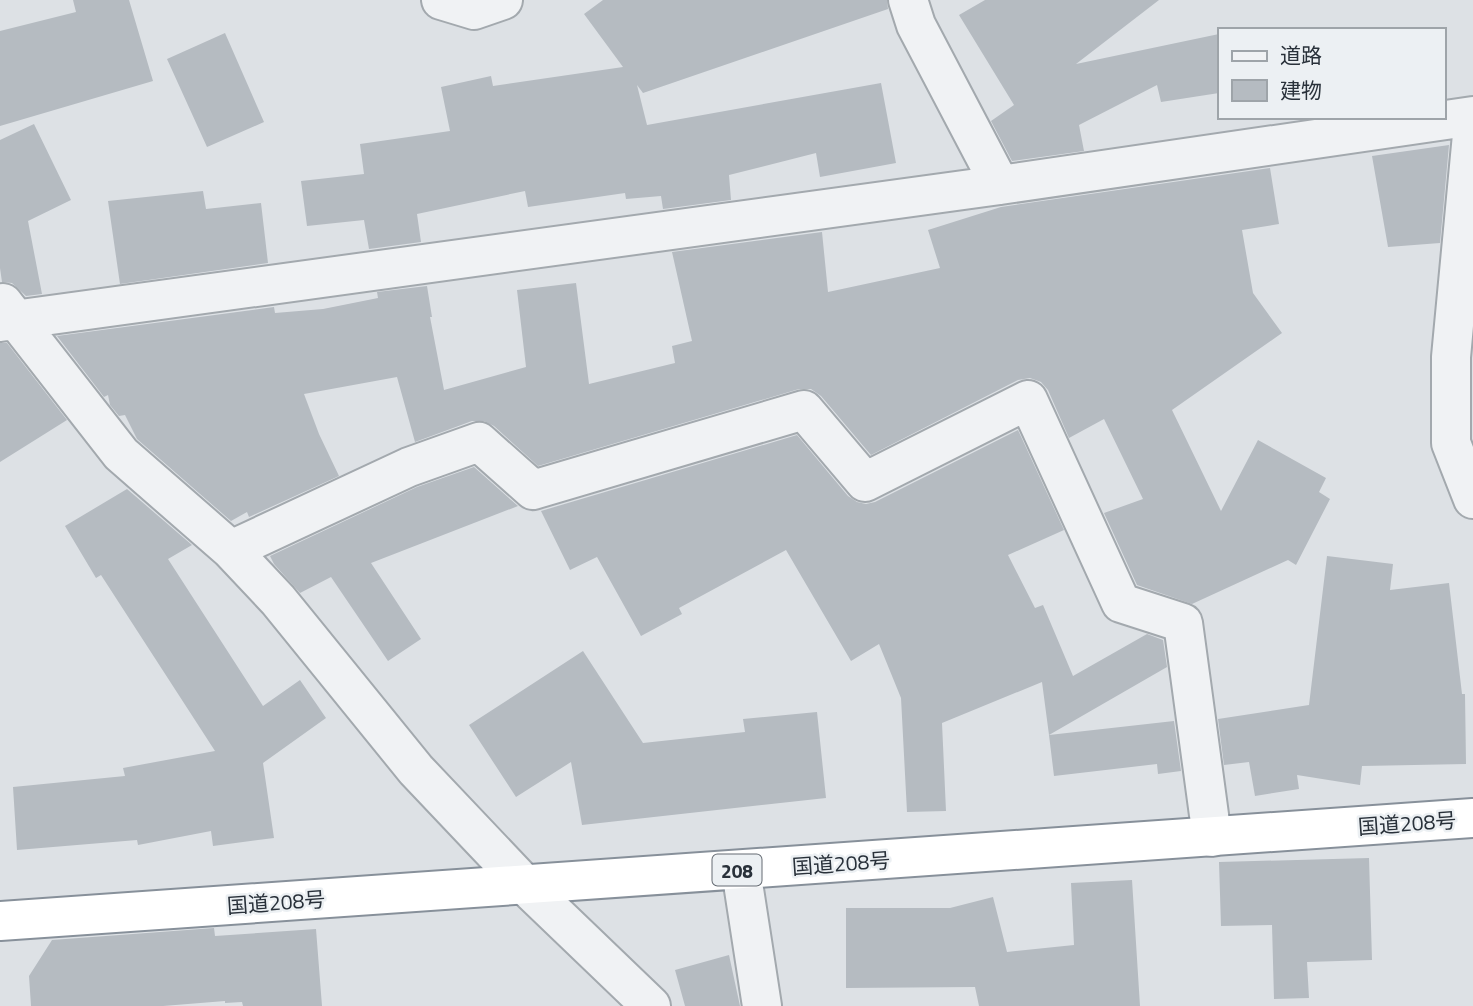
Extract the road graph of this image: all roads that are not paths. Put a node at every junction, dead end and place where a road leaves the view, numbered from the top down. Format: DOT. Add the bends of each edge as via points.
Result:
graph roads {
  1 [pos="441,0"];
  2 [pos="503,0"];
  3 [pos="908,0"];
  4 [pos="1473,116"];
  5 [pos="1473,124"];
  6 [pos="1000,185"];
  7 [pos="5,313"];
  8 [pos="1473,499"];
  9 [pos="231,550"];
  10 [pos="1473,818"];
  11 [pos="1212,836"];
  12 [pos="741,870"];
  13 [pos="525,885"];
  14 [pos="0,921"];
  15 [pos="651,1006"];
  16 [pos="762,1006"];
  1 -- 2 [label="street" via="474,10"];
  3 -- 6 [label="street" via="916,25"];
  4 -- 6 [label="street"];
  5 -- 8 [label="street" via="1451,357 1451,443"];
  6 -- 7 [label="street"];
  7 -- 9 [label="street" via="121,454"];
  9 -- 11 [label="street" via="409,467 479,442 533,491 804,410 865,482 1028,400 1121,603 1184,623"];
  9 -- 13 [label="street" via="278,600 416,770"];
  10 -- 11 [label="highway, 国道208号 / 208"];
  11 -- 12 [label="highway, 国道208号 / 208"];
  12 -- 13 [label="highway, 国道208号 / 208"];
  12 -- 16 [label="street"];
  13 -- 14 [label="highway, 国道208号 / 208"];
  13 -- 15 [label="street"];
}
